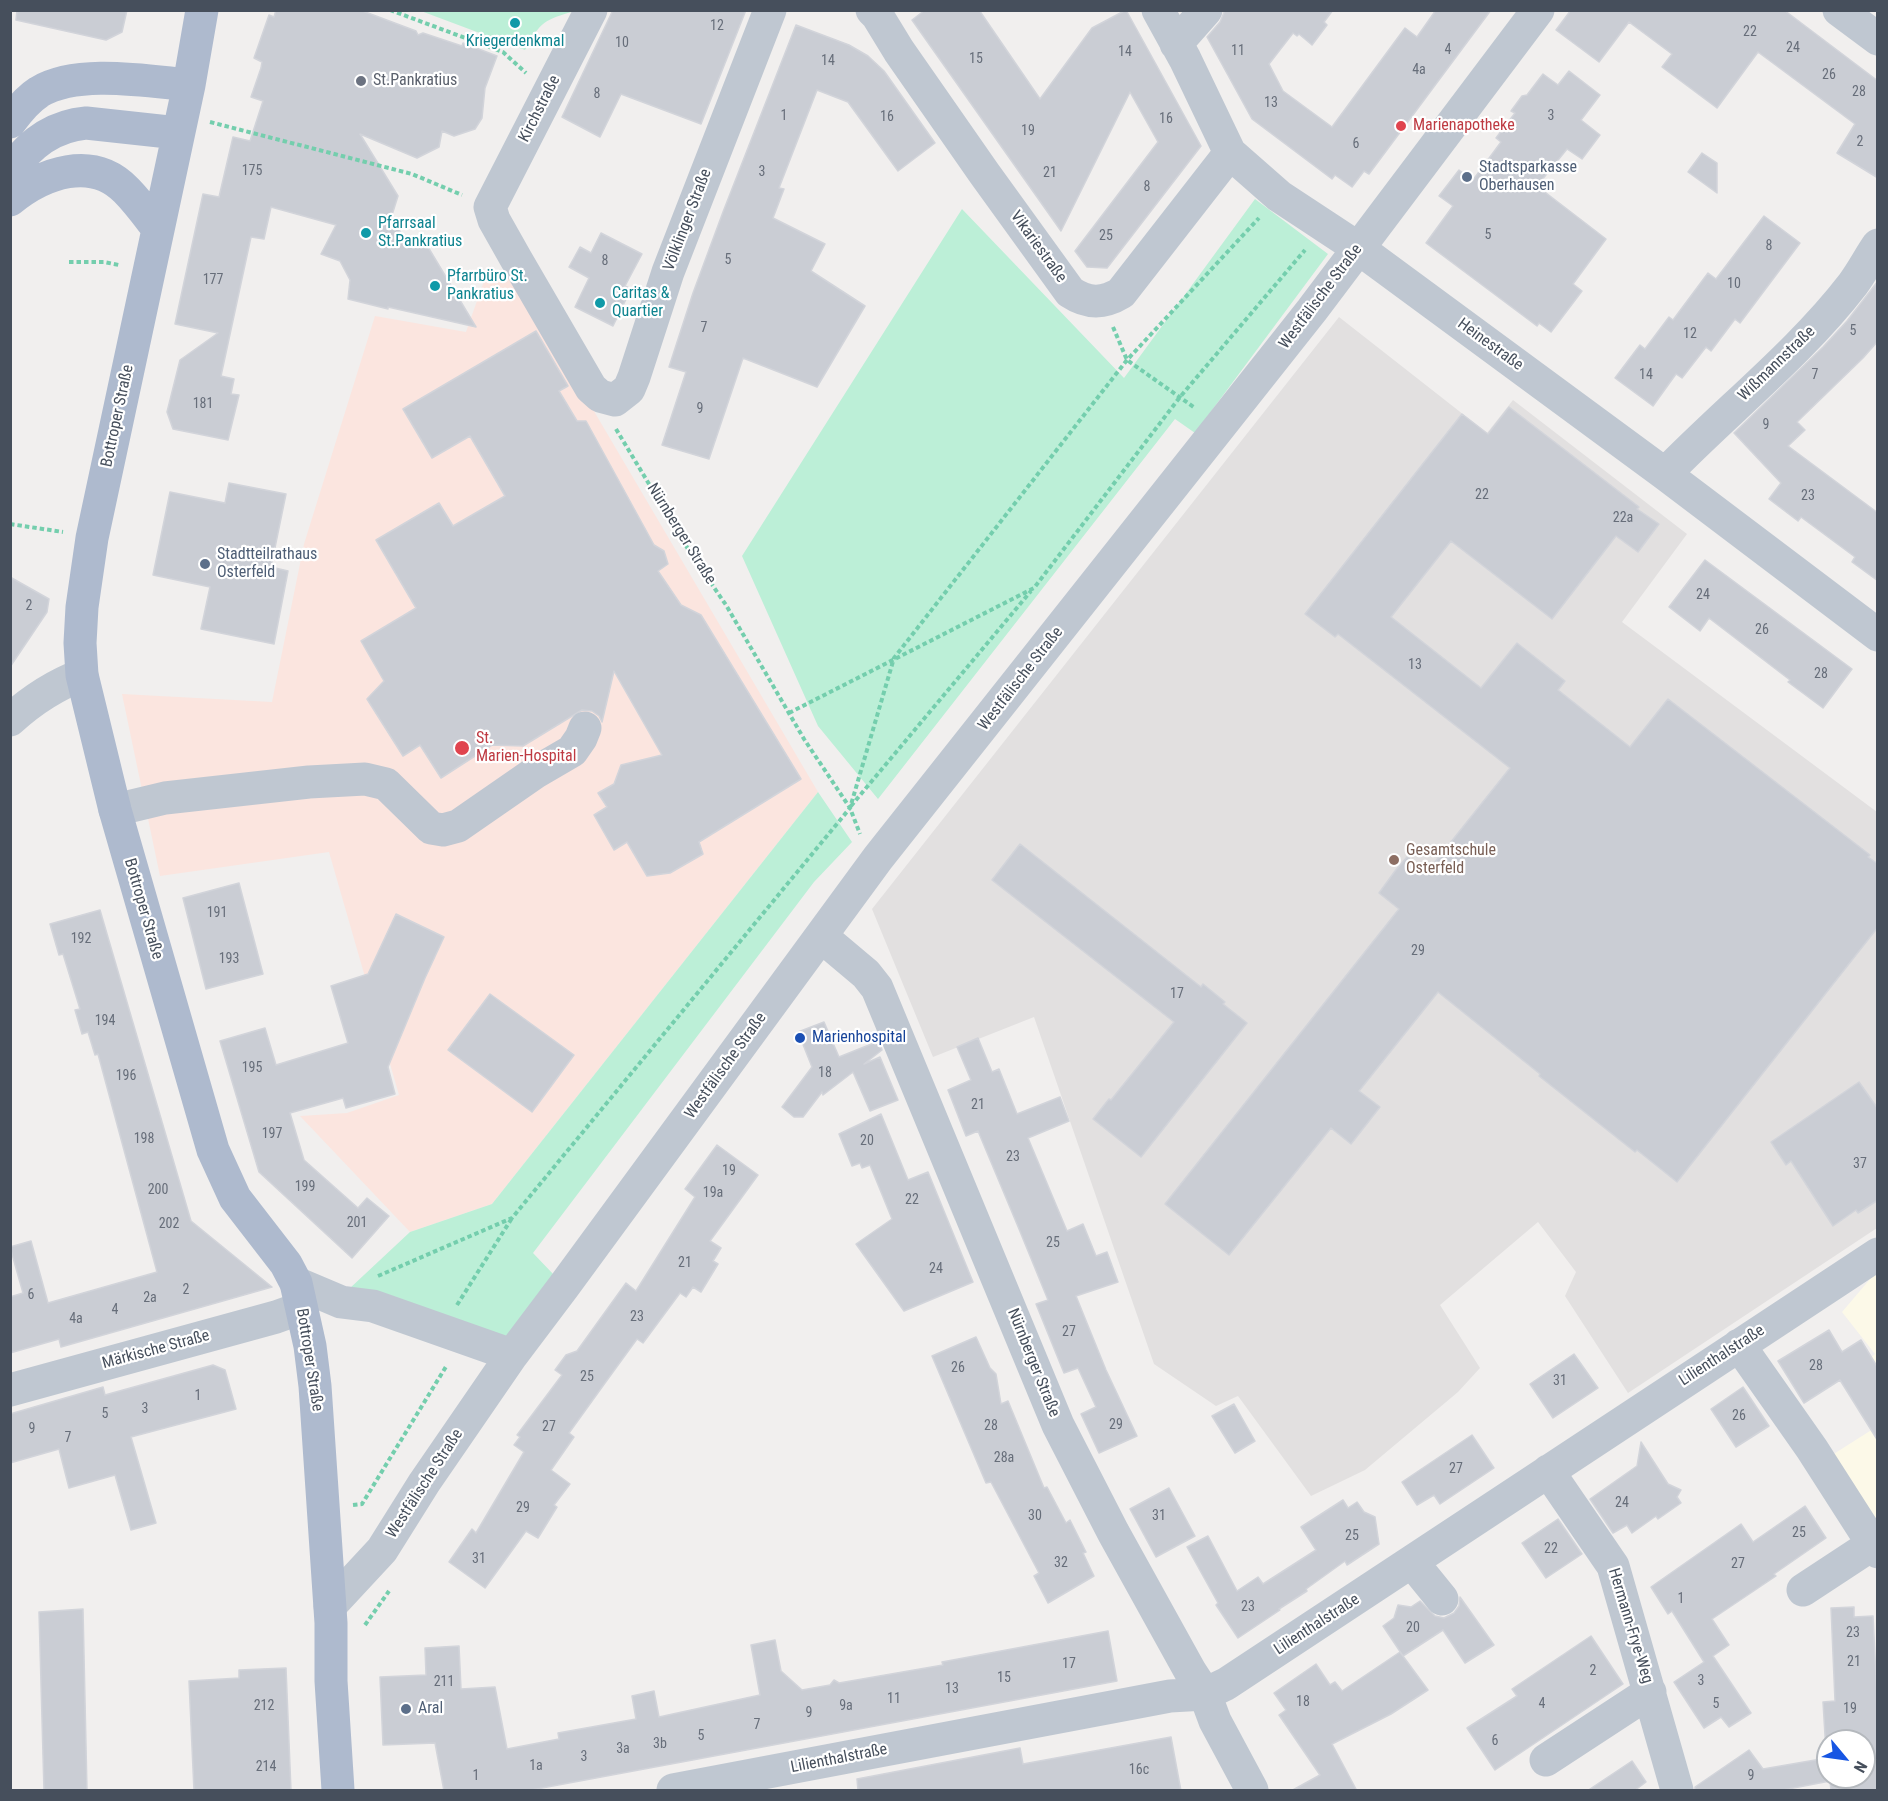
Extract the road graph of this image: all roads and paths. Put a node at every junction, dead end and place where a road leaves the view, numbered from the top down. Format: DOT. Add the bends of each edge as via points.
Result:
graph roads {
  1 [pos="202,10"];
  2 [pos="390,10"];
  3 [pos="483,10"];
  4 [pos="522,10"];
  5 [pos="591,10"];
  6 [pos="770,10"];
  7 [pos="1158,10"];
  8 [pos="1206,10"];
  9 [pos="1538,10"];
  10 [pos="1839,10"];
  11 [pos="877,12"];
  12 [pos="1878,39"];
  13 [pos="1176,44"];
  14 [pos="548,93"];
  15 [pos="183,111"];
  16 [pos="10,122"];
  17 [pos="1230,153"];
  18 [pos="10,172"];
  19 [pos="1279,196"];
  20 [pos="10,200"];
  21 [pos="490,207"];
  22 [pos="1325,226"];
  23 [pos="158,229"];
  24 [pos="1878,245"];
  25 [pos="1358,248"];
  26 [pos="69,262"];
  27 [pos="149,272"];
  28 [pos="1103,302"];
  29 [pos="1127,360"];
  30 [pos="1180,397"];
  31 [pos="1221,426"];
  32 [pos="615,427"];
  33 [pos="1665,474"];
  34 [pos="10,524"];
  35 [pos="45,530"];
  36 [pos="1034,588"];
  37 [pos="1878,635"];
  38 [pos="894,658"];
  39 [pos="82,675"];
  40 [pos="789,713"];
  41 [pos="10,720"];
  42 [pos="585,728"];
  43 [pos="849,808"];
  44 [pos="115,810"];
  45 [pos="878,858"];
  46 [pos="822,937"];
  47 [pos="512,1218"];
  48 [pos="1878,1254"];
  49 [pos="373,1278"];
  50 [pos="298,1296"];
  51 [pos="459,1324"];
  52 [pos="1739,1345"];
  53 [pos="512,1355"];
  54 [pos="10,1390"];
  55 [pos="1548,1471"];
  56 [pos="323,1506"];
  57 [pos="1875,1548"];
  58 [pos="1412,1562"];
  59 [pos="1803,1590"];
  60 [pos="1442,1599"];
  61 [pos="330,1606"];
  62 [pos="1650,1692"];
  63 [pos="1205,1694"];
  64 [pos="1546,1760"];
  65 [pos="338,1791"];
  66 [pos="673,1791"];
  67 [pos="1252,1791"];
  68 [pos="1677,1791"];
  1 -- 15 [label="main road, Bottroper Straße"];
  2 -- 14 [label="path" via="503,52"];
  3 -- 4 [label="path"];
  5 -- 14 [label="street, Kirchstraße"];
  6 -- 21 [label="street, Völklinger Straße" via="668,272 634,377 629,389 615,400 600,396 591,388"];
  7 -- 13 [label="street, Heinestraße"];
  8 -- 13 [label="street"];
  9 -- 25 [label="street, Westfälische Straße"];
  10 -- 12 [label="street"];
  11 -- 28 [label="street, Vikariestraße" via="899,51 1070,292"];
  13 -- 17 [label="street, Heinestraße"];
  14 -- 21 [label="street, Kirchstraße"];
  15 -- 16 [label="main road" via="84,78 39,92"];
  15 -- 18 [label="main road" via="74,124 53,131 25,152"];
  15 -- 21 [label="path" via="412,174"];
  15 -- 23 [label="main road, Bottroper Straße"];
  17 -- 19 [label="street, Heinestraße"];
  17 -- 28 [label="street" via="1121,293"];
  19 -- 22 [label="street, Heinestraße"];
  19 -- 29 [label="path"];
  20 -- 23 [label="main road" via="42,178 66,171 93,171 110,177 125,189"];
  22 -- 25 [label="street, Heinestraße"];
  22 -- 30 [label="path"];
  23 -- 27 [label="main road, Bottroper Straße"];
  24 -- 33 [label="street, Wißmannstraße" via="1854,283 1819,323"];
  25 -- 31 [label="street, Westfälische Straße"];
  25 -- 33 [label="street, Heinestraße"];
  26 -- 27 [label="path" via="104,262"];
  27 -- 39 [label="main road, Bottroper Straße" via="92,538 82,607"];
  28 -- 29 [label="path"];
  29 -- 30 [label="path"];
  29 -- 38 [label="path"];
  30 -- 31 [label="path"];
  30 -- 36 [label="path"];
  31 -- 45 [label="street, Westfälische Straße"];
  32 -- 40 [label="path, Nürnberger Straße"];
  33 -- 37 [label="street, Heinestraße"];
  34 -- 35 [label="path"];
  36 -- 38 [label="path"];
  36 -- 43 [label="path"];
  38 -- 40 [label="path"];
  38 -- 43 [label="path"];
  39 -- 41 [label="street" via="59,684"];
  39 -- 44 [label="main road, Bottroper Straße"];
  40 -- 43 [label="path, Nürnberger Straße"];
  42 -- 44 [label="street" via="572,751 458,826 443,830 431,828 386,784 365,779 165,798"];
  43 -- 45 [label="path, Nürnberger Straße" via="861,836"];
  43 -- 47 [label="path"];
  44 -- 50 [label="main road, Bottroper Straße" via="213,1150 236,1198 286,1264"];
  45 -- 46 [label="street, Westfälische Straße"];
  46 -- 53 [label="street, Westfälische Straße"];
  46 -- 63 [label="street, Nürnberger Straße" via="877,988 1058,1425"];
  47 -- 49 [label="path"];
  47 -- 51 [label="path"];
  48 -- 52 [label="street, Lilienthalstraße"];
  50 -- 51 [label="street"];
  50 -- 54 [label="street, Märkische Straße" via="276,1317"];
  50 -- 56 [label="main road, Bottroper Straße" via="315,1386"];
  51 -- 53 [label="street"];
  51 -- 56 [label="path" via="362,1504"];
  52 -- 55 [label="street, Lilienthalstraße"];
  52 -- 57 [label="street"];
  53 -- 61 [label="street, Westfälische Straße" via="382,1550"];
  55 -- 58 [label="street, Lilienthalstraße"];
  55 -- 62 [label="street, Hermann-Frye-Weg" via="1613,1566"];
  56 -- 61 [label="main road, Bottroper Straße"];
  57 -- 59 [label="street"];
  58 -- 60 [label="street"];
  58 -- 63 [label="street, Lilienthalstraße"];
  61 -- 65 [label="main road, Bottroper Straße"];
  62 -- 64 [label="street, Hermann-Frye-Weg"];
  62 -- 68 [label="street, Hermann-Frye-Weg"];
  63 -- 66 [label="street, Lilienthalstraße" via="1170,1696"];
  63 -- 67 [label="street, Nürnberger Straße"];
}
